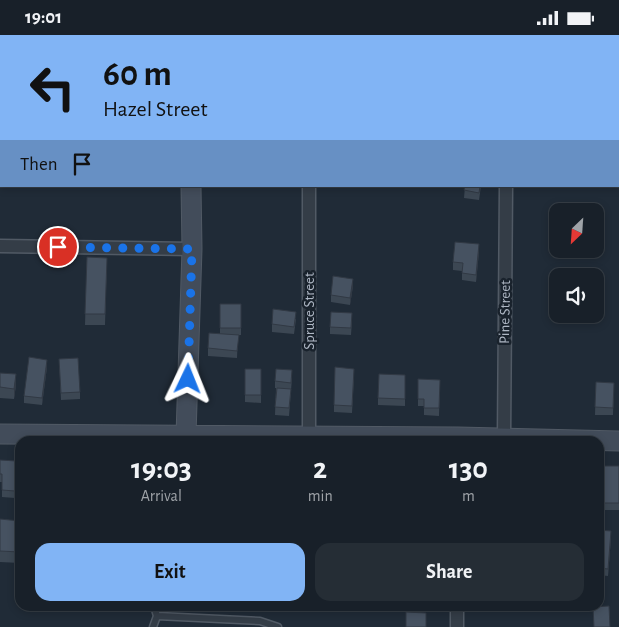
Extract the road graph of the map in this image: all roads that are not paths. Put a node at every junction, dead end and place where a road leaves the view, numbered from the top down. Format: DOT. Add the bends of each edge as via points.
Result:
graph roads {
  1 [pos="191,187"];
  2 [pos="309,187"];
  3 [pos="506,187"];
  4 [pos="0,246"];
  5 [pos="192,249"];
  6 [pos="0,434"];
  7 [pos="186,435"];
  8 [pos="78,436"];
  9 [pos="176,436"];
  10 [pos="248,436"];
  11 [pos="309,436"];
  12 [pos="504,436"];
  13 [pos="604,441"];
  14 [pos="619,441"];
  15 [pos="156,611"];
  16 [pos="458,611"];
  17 [pos="157,616"];
  18 [pos="153,627"];
  19 [pos="278,627"];
  20 [pos="457,627"];
  1 -- 5 [label="street"];
  2 -- 11 [label="street, Spruce Street"];
  3 -- 12 [label="street, Pine Street"];
  4 -- 5 [label="street"];
  5 -- 7 [label="street"];
  6 -- 8 [label="street"];
  7 -- 9 [label="street"];
  7 -- 10 [label="street"];
  13 -- 14 [label="street"];
  15 -- 17 [label="lane"];
  16 -- 20 [label="street"];
  17 -- 18 [label="lane"];
  17 -- 19 [label="lane" via="260,621"];
}
